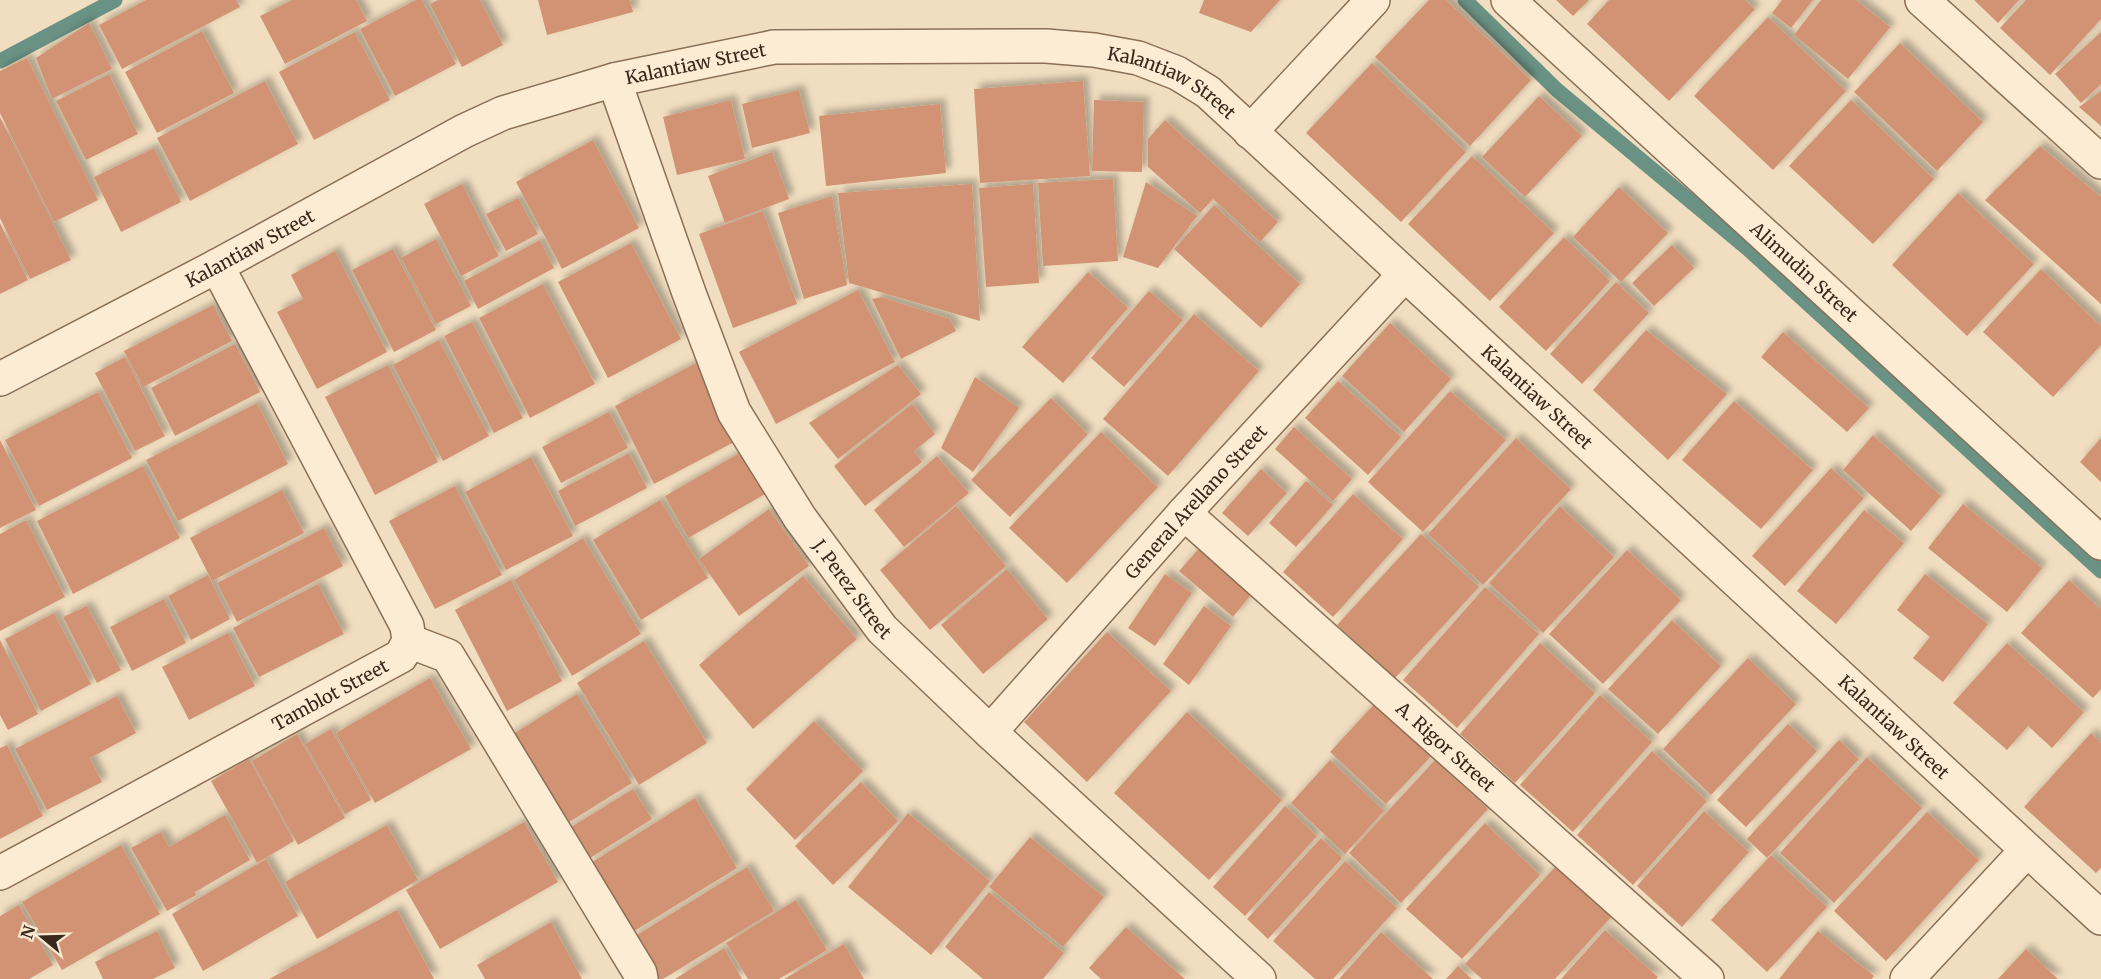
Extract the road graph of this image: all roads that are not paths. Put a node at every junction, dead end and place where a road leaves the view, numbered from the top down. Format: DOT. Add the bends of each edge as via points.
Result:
graph roads {
  1 [pos="1373,0"];
  2 [pos="1508,0"];
  3 [pos="1922,0"];
  4 [pos="614,80"];
  5 [pos="1250,132"];
  6 [pos="2101,162"];
  7 [pos="216,266"];
  8 [pos="1404,275"];
  9 [pos="0,379"];
  10 [pos="1184,513"];
  11 [pos="2101,543"];
  12 [pos="409,641"];
  13 [pos="990,732"];
  14 [pos="2027,850"];
  15 [pos="0,873"];
  16 [pos="2101,918"];
  17 [pos="641,979"];
  18 [pos="1259,979"];
  19 [pos="1707,979"];
  20 [pos="1907,979"];
  1 -- 5 [label="street"];
  2 -- 11 [label="street, Alimudin Street"];
  3 -- 6 [label="street"];
  4 -- 5 [label="street, Kalantiaw Street" via="774,47 1046,46 1138,58 1177,73 1208,92"];
  4 -- 7 [label="street, Kalantiaw Street" via="503,113 464,130"];
  4 -- 13 [label="street, J. Perez Street" via="734,412 800,518 882,629"];
  5 -- 8 [label="street, Kalantiaw Street"];
  7 -- 9 [label="street, Kalantiaw Street"];
  7 -- 12 [label="street" via="407,626"];
  8 -- 10 [label="street, General Arellano Street"];
  8 -- 14 [label="street, Kalantiaw Street"];
  10 -- 13 [label="street, General Arellano Street"];
  10 -- 19 [label="street, A. Rigor Street"];
  12 -- 15 [label="street, Tamblot Street" via="401,656"];
  12 -- 17 [label="street" via="448,656"];
  13 -- 18 [label="street, J. Perez Street"];
  14 -- 16 [label="street, Kalantiaw Street"];
  14 -- 20 [label="street"];
}
